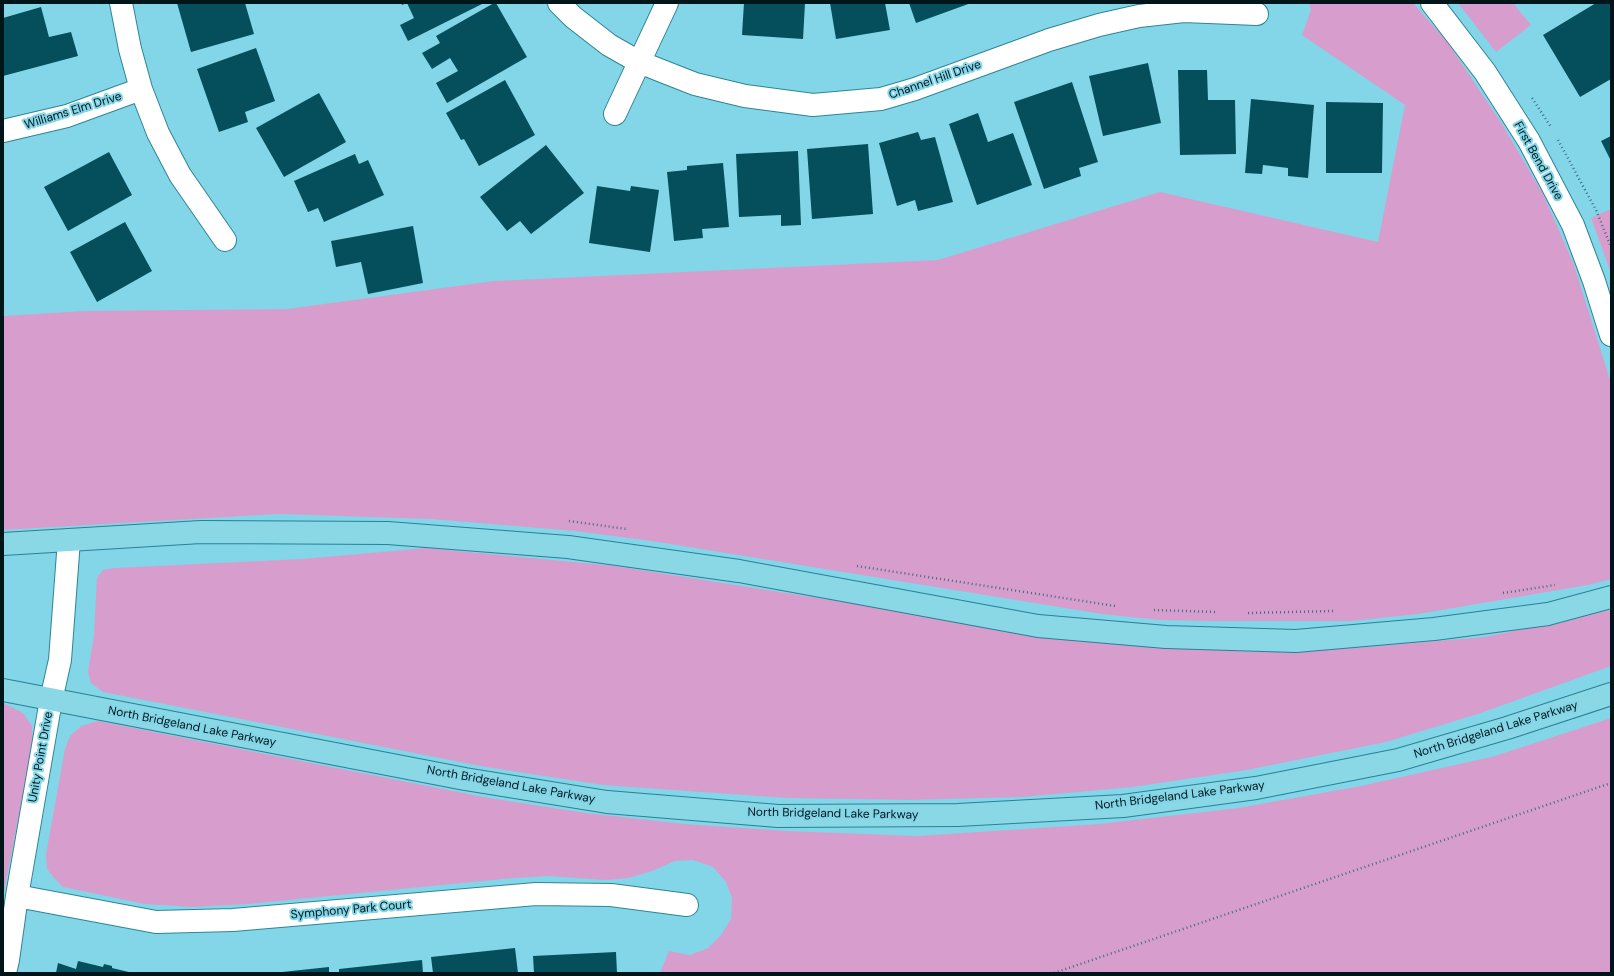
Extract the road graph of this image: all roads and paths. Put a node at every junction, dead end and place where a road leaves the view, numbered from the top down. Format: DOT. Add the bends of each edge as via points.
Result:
graph roads {
  1 [pos="121,3"];
  2 [pos="559,3"];
  3 [pos="667,3"];
  4 [pos="1432,3"];
  5 [pos="1257,14"];
  6 [pos="639,62"];
  7 [pos="142,89"];
  8 [pos="615,114"];
  9 [pos="3,131"];
  10 [pos="224,240"];
  11 [pos="1603,277"];
  12 [pos="1611,335"];
  13 [pos="69,540"];
  14 [pos="3,544"];
  15 [pos="1611,597"];
  16 [pos="3,690"];
  17 [pos="1611,694"];
  18 [pos="51,700"];
  19 [pos="1611,783"];
  20 [pos="18,896"];
  21 [pos="687,905"];
  22 [pos="5,973"];
  23 [pos="1054,973"];
  1 -- 7 [label="street"];
  2 -- 6 [label="street, Channel Hill Drive" via="609,45"];
  3 -- 6 [label="street"];
  4 -- 11 [label="street, First Bend Drive" via="1484,72 1529,141"];
  5 -- 6 [label="street, Channel Hill Drive" via="1184,12 1139,16 1049,40 915,89 881,98 813,105 745,96 695,84"];
  6 -- 8 [label="street"];
  7 -- 9 [label="street, Williams Elm Drive" via="67,116"];
  7 -- 10 [label="street" via="158,133 180,175"];
  11 -- 12 [label="street, First Bend Drive"];
  13 -- 14 [label="main road"];
  13 -- 15 [label="main road" via="201,532 388,533 568,546 739,571 1038,626 1174,637 1296,641 1426,630 1548,614"];
  13 -- 18 [label="street, Unity Point Drive" via="60,660"];
  16 -- 18 [label="main road, North Bridgeland Lake Parkway"];
  17 -- 18 [label="main road, North Bridgeland Lake Parkway" via="1398,760 1256,788 1123,806 934,815 778,816 607,802 465,778"];
  18 -- 20 [label="street, Unity Point Drive"];
  19 -- 23 [label="path"];
  20 -- 21 [label="street, Symphony Park Court" via="156,922 233,920 536,894 611,895"];
  20 -- 22 [label="street, Unity Point Drive"];
}
